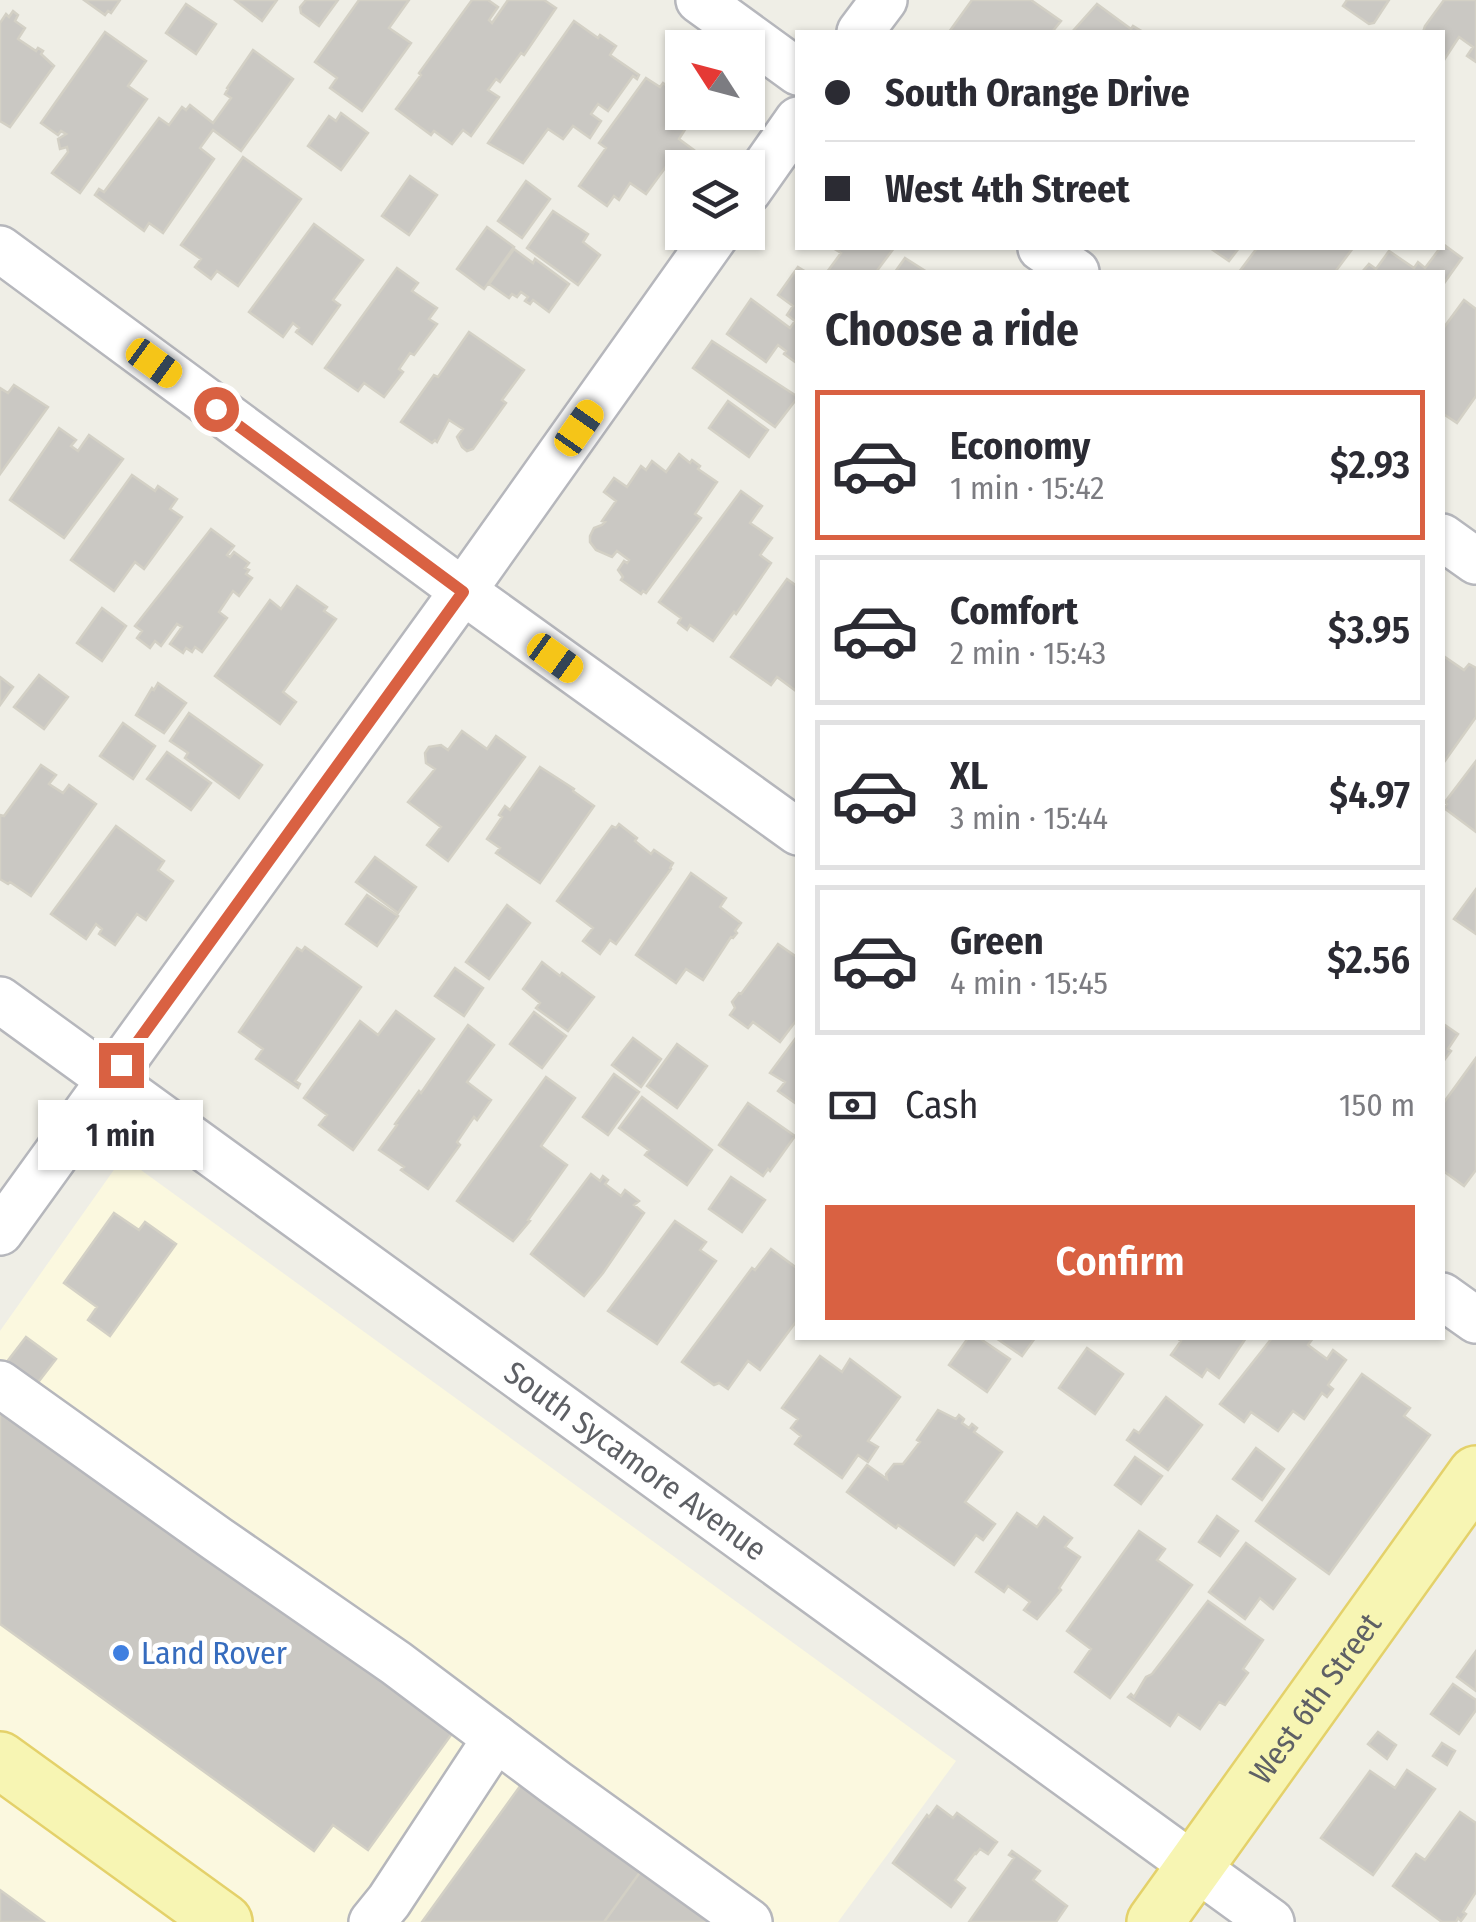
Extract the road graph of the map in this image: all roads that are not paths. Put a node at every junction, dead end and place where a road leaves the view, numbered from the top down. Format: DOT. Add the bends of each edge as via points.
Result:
graph roads {
  1 [pos="699,0"];
  2 [pos="884,0"];
  3 [pos="862,30"];
  4 [pos="795,70"];
  5 [pos="795,124"];
  6 [pos="765,167"];
  7 [pos="0,249"];
  8 [pos="705,250"];
  9 [pos="1044,250"];
  10 [pos="1073,270"];
  11 [pos="1445,538"];
  12 [pos="1476,561"];
  13 [pos="463,592"];
  14 [pos="795,830"];
  15 [pos="0,1000"];
  16 [pos="109,1081"];
  17 [pos="0,1232"];
  18 [pos="1445,1298"];
  19 [pos="1476,1320"];
  20 [pos="0,1384"];
  21 [pos="1476,1474"];
  22 [pos="496,1738"];
  23 [pos="0,1760"];
  24 [pos="1194,1866"];
  25 [pos="224,1922"];
  26 [pos="372,1922"];
  27 [pos="748,1922"];
  28 [pos="1154,1922"];
  29 [pos="1271,1922"];
  1 -- 4 [label="street"];
  2 -- 3 [label="street"];
  5 -- 6 [label="street"];
  7 -- 13 [label="street"];
  8 -- 13 [label="street"];
  9 -- 10 [label="street"];
  11 -- 12 [label="street"];
  13 -- 14 [label="street"];
  13 -- 16 [label="street"];
  15 -- 16 [label="street, South Sycamore Avenue"];
  16 -- 17 [label="street"];
  16 -- 24 [label="street, South Sycamore Avenue"];
  18 -- 19 [label="street"];
  20 -- 22 [label="street"];
  21 -- 24 [label="main road, West 6th Street"];
  22 -- 26 [label="street"];
  22 -- 27 [label="street"];
  23 -- 25 [label="main road"];
  24 -- 28 [label="main road, West 6th Street"];
  24 -- 29 [label="street, South Sycamore Avenue"];
}
